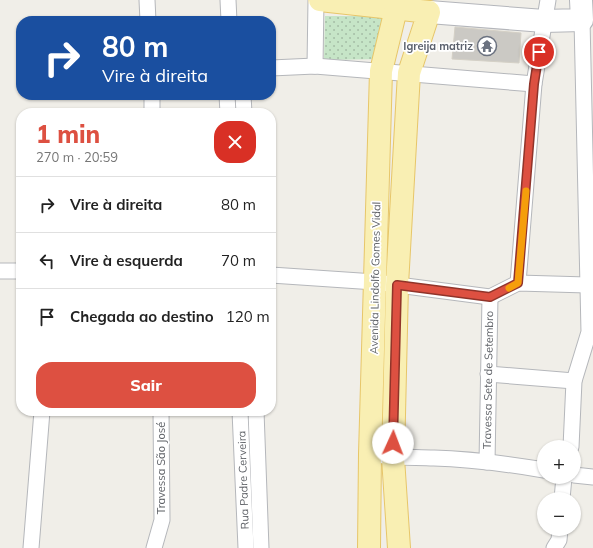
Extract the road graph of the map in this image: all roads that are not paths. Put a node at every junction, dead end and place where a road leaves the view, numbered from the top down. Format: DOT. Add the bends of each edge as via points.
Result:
graph roads {
  1 [pos="148,0"];
  2 [pos="228,0"];
  3 [pos="316,0"];
  4 [pos="320,0"];
  5 [pos="548,0"];
  6 [pos="357,2"];
  7 [pos="396,9"];
  8 [pos="582,10"];
  9 [pos="429,12"];
  10 [pos="148,16"];
  11 [pos="229,16"];
  12 [pos="544,21"];
  13 [pos="315,66"];
  14 [pos="276,68"];
  15 [pos="381,71"];
  16 [pos="409,73"];
  17 [pos="534,84"];
  18 [pos="0,271"];
  19 [pos="16,271"];
  20 [pos="276,275"];
  21 [pos="375,282"];
  22 [pos="518,283"];
  23 [pos="397,285"];
  24 [pos="587,285"];
  25 [pos="490,297"];
  26 [pos="591,332"];
  27 [pos="488,374"];
  28 [pos="574,381"];
  29 [pos="42,416"];
  30 [pos="161,416"];
  31 [pos="240,416"];
  32 [pos="256,416"];
  33 [pos="571,440"];
  34 [pos="370,454"];
  35 [pos="393,458"];
  36 [pos="487,462"];
  37 [pos="537,469"];
  38 [pos="581,476"];
  39 [pos="593,477"];
  40 [pos="31,548"];
  41 [pos="154,548"];
  42 [pos="246,548"];
  43 [pos="261,548"];
  44 [pos="370,548"];
  45 [pos="399,548"];
  1 -- 10 [label="street"];
  2 -- 11 [label="street"];
  3 -- 13 [label="street"];
  4 -- 6 [label="main road"];
  5 -- 12 [label="street"];
  6 -- 7 [label="main road"];
  7 -- 9 [label="main road"];
  7 -- 15 [label="main road, Avenida Lindolfo Gomes Vidal"];
  8 -- 12 [label="main road"];
  8 -- 24 [label="street"];
  9 -- 12 [label="main road"];
  9 -- 16 [label="main road, Avenida Lindolfo Gomes Vidal"];
  12 -- 17 [label="street"];
  13 -- 14 [label="street"];
  13 -- 15 [label="street"];
  15 -- 16 [label="street"];
  15 -- 21 [label="main road, Avenida Lindolfo Gomes Vidal"];
  16 -- 17 [label="street"];
  16 -- 23 [label="main road, Avenida Lindolfo Gomes Vidal"];
  17 -- 22 [label="street"];
  18 -- 19 [label="street"];
  20 -- 21 [label="street"];
  21 -- 23 [label="street"];
  21 -- 34 [label="main road, Avenida Lindolfo Gomes Vidal"];
  22 -- 24 [label="street"];
  22 -- 25 [label="street"];
  23 -- 25 [label="street"];
  23 -- 35 [label="main road, Avenida Lindolfo Gomes Vidal"];
  24 -- 26 [label="street"];
  25 -- 27 [label="street, Travessa Sete de Setembro"];
  26 -- 28 [label="street"];
  27 -- 28 [label="street"];
  27 -- 36 [label="street, Travessa Sete de Setembro"];
  28 -- 33 [label="street"];
  29 -- 40 [label="street"];
  30 -- 41 [label="street, Travessa São José" via="162,520"];
  31 -- 42 [label="street, Rua Padre Cerveira"];
  32 -- 43 [label="street, Rua Padre Cerveira"];
  34 -- 35 [label="street"];
  34 -- 44 [label="main road, Avenida Lindolfo Gomes Vidal"];
  35 -- 36 [label="street"];
  35 -- 45 [label="main road, Avenida Lindolfo Gomes Vidal"];
  36 -- 37 [label="street"];
  38 -- 39 [label="street"];
}
